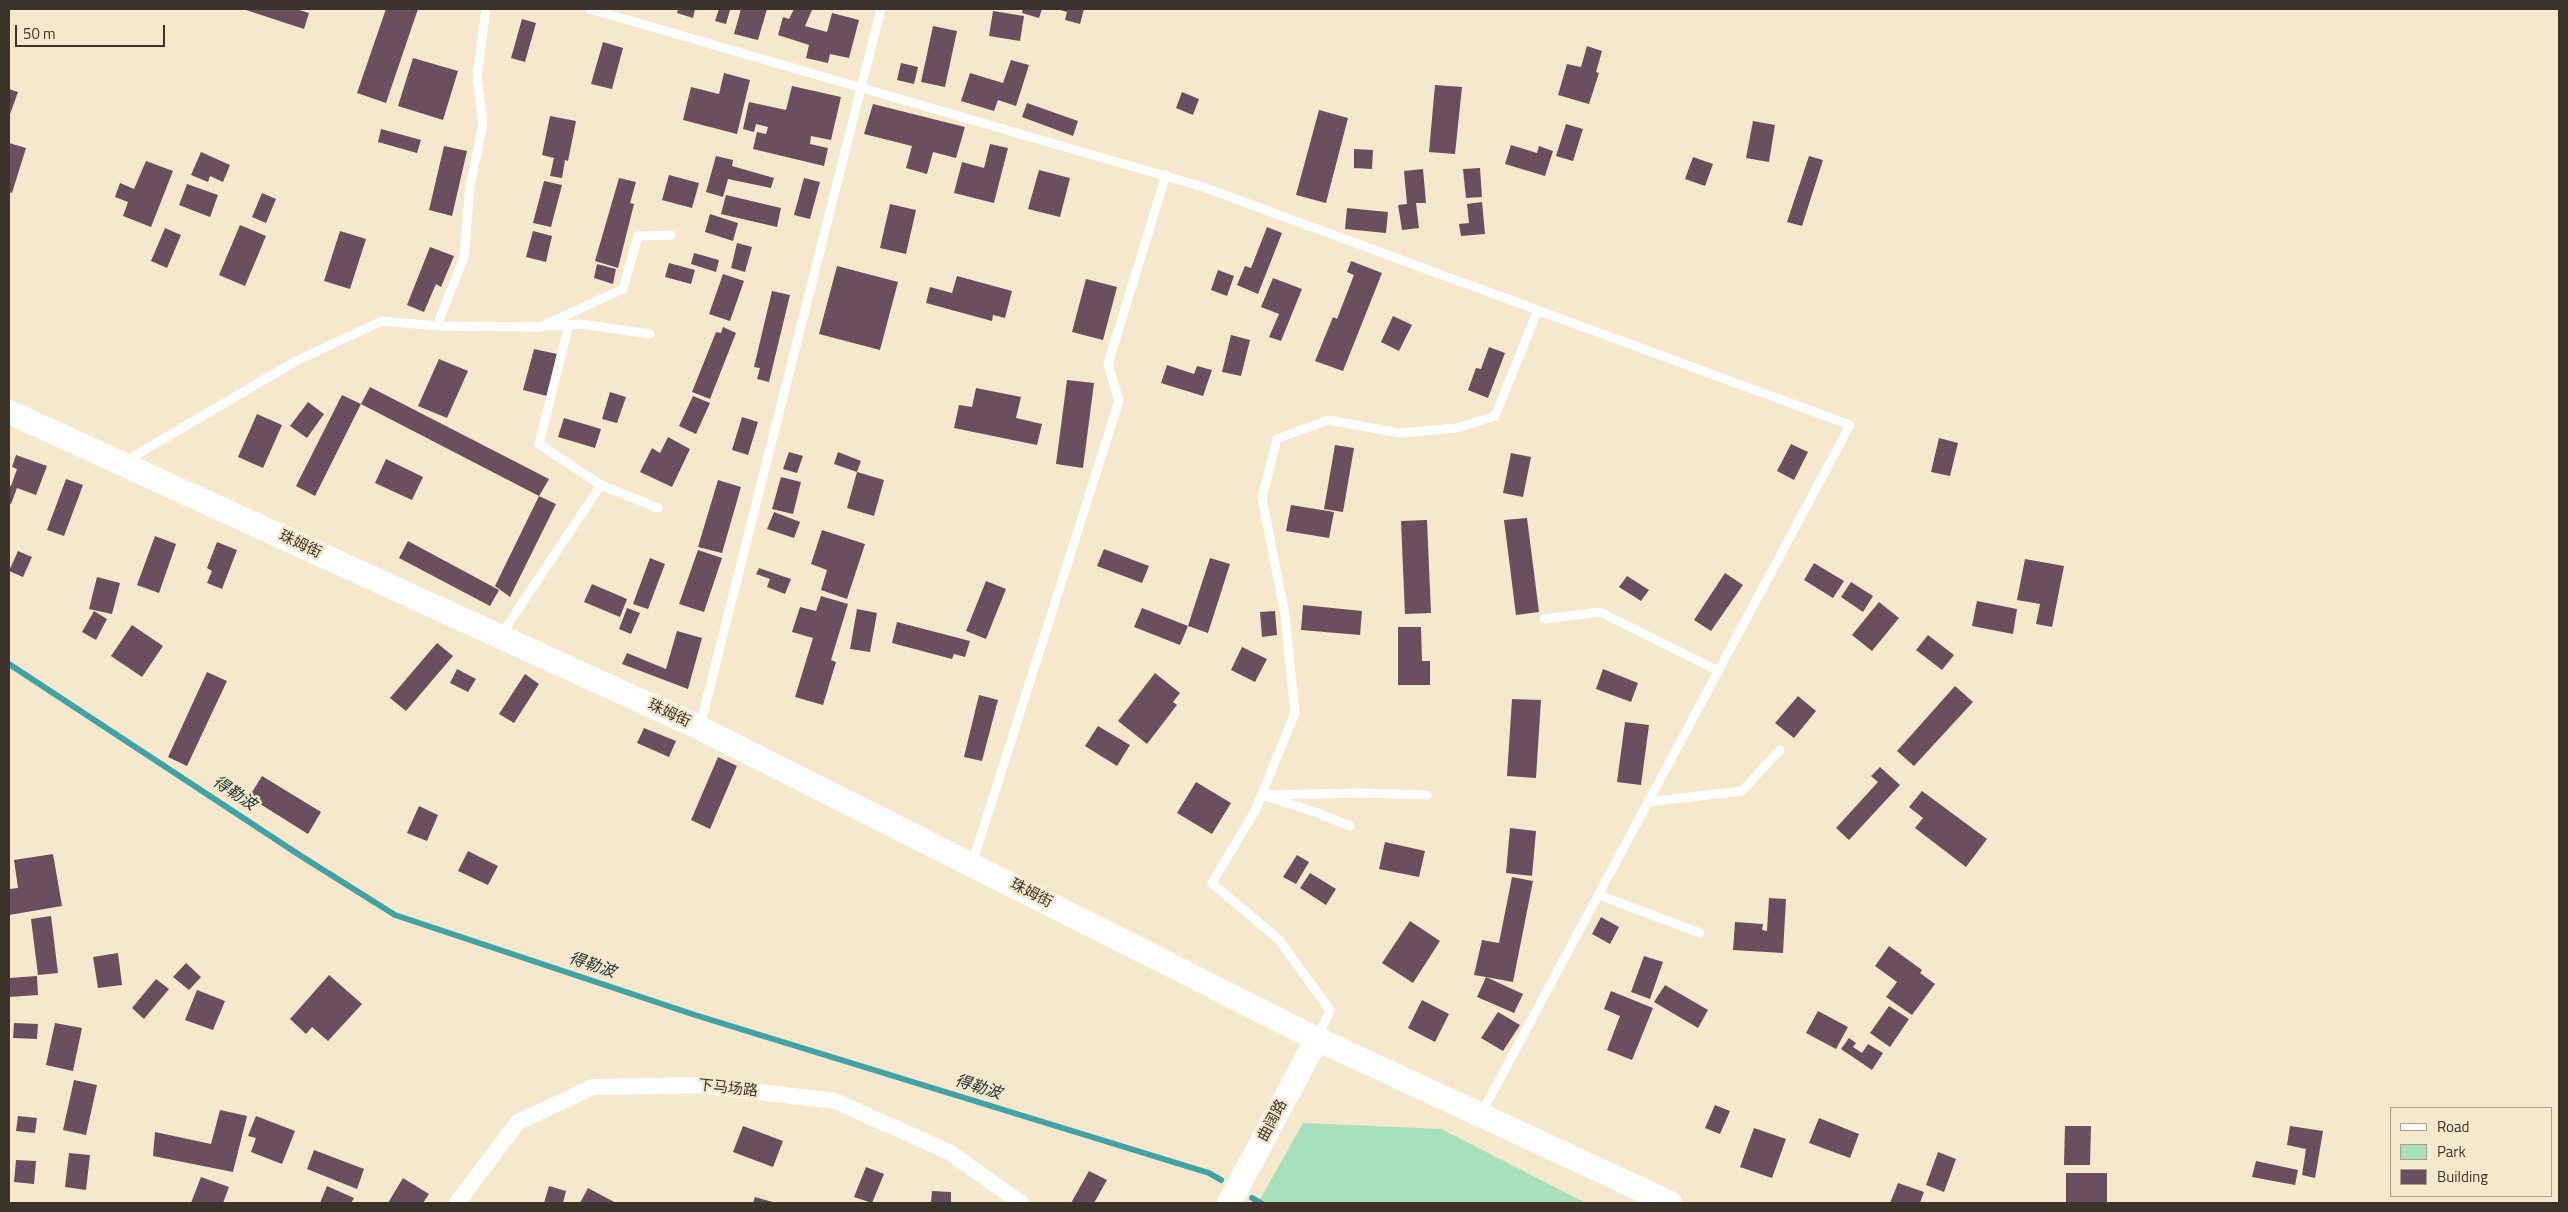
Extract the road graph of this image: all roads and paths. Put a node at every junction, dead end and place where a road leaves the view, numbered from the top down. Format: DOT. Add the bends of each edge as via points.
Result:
graph roads {
  1 [pos="486,9"];
  2 [pos="590,9"];
  3 [pos="882,9"];
  4 [pos="861,86"];
  5 [pos="1166,175"];
  6 [pos="671,235"];
  7 [pos="1538,310"];
  8 [pos="569,324"];
  9 [pos="437,326"];
  10 [pos="540,327"];
  11 [pos="650,334"];
  12 [pos="9,412"];
  13 [pos="122,464"];
  14 [pos="601,484"];
  15 [pos="658,508"];
  16 [pos="1544,619"];
  17 [pos="501,636"];
  18 [pos="1719,671"];
  19 [pos="700,728"];
  20 [pos="1780,750"];
  21 [pos="1262,795"];
  22 [pos="1427,795"];
  23 [pos="1648,802"];
  24 [pos="1350,826"];
  25 [pos="972,864"];
  26 [pos="1599,895"];
  27 [pos="1700,933"];
  28 [pos="1317,1039"];
  29 [pos="1480,1116"];
  30 [pos="457,1203"];
  31 [pos="1020,1203"];
  32 [pos="1229,1203"];
  33 [pos="1670,1203"];
  1 -- 9 [label="lane" via="477,77 484,124 470,186 464,256"];
  2 -- 4 [label="lane"];
  3 -- 4 [label="lane"];
  4 -- 5 [label="lane"];
  4 -- 19 [label="lane"];
  5 -- 7 [label="lane"];
  5 -- 25 [label="lane" via="1108,364 1119,401"];
  6 -- 10 [label="lane" via="638,236 623,289"];
  7 -- 18 [label="lane" via="1850,425"];
  7 -- 21 [label="lane" via="1495,416 1457,428 1400,433 1328,420 1276,439 1262,498 1285,615 1295,714"];
  8 -- 10 [label="lane"];
  8 -- 11 [label="lane"];
  8 -- 14 [label="lane" via="540,444"];
  9 -- 10 [label="lane"];
  9 -- 13 [label="lane" via="382,321 296,361"];
  12 -- 13 [label="main road, 珠姆街"];
  13 -- 17 [label="main road, 珠姆街"];
  14 -- 15 [label="lane"];
  14 -- 17 [label="lane"];
  16 -- 18 [label="lane" via="1600,612"];
  17 -- 19 [label="main road, 珠姆街"];
  18 -- 23 [label="lane"];
  19 -- 25 [label="main road, 珠姆街"];
  20 -- 23 [label="lane" via="1742,791"];
  21 -- 22 [label="lane"];
  21 -- 24 [label="lane"];
  21 -- 28 [label="lane" via="1212,883 1279,940 1330,1010"];
  23 -- 26 [label="lane"];
  25 -- 28 [label="main road, 珠姆街"];
  26 -- 27 [label="lane"];
  26 -- 29 [label="lane"];
  28 -- 29 [label="main road, 珠姆街"];
  28 -- 32 [label="main road, 曲阔路"];
  29 -- 33 [label="main road, 珠姆街"];
  30 -- 31 [label="street, 下马场路" via="518,1122 593,1087 700,1085 836,1101 949,1152"];
}
